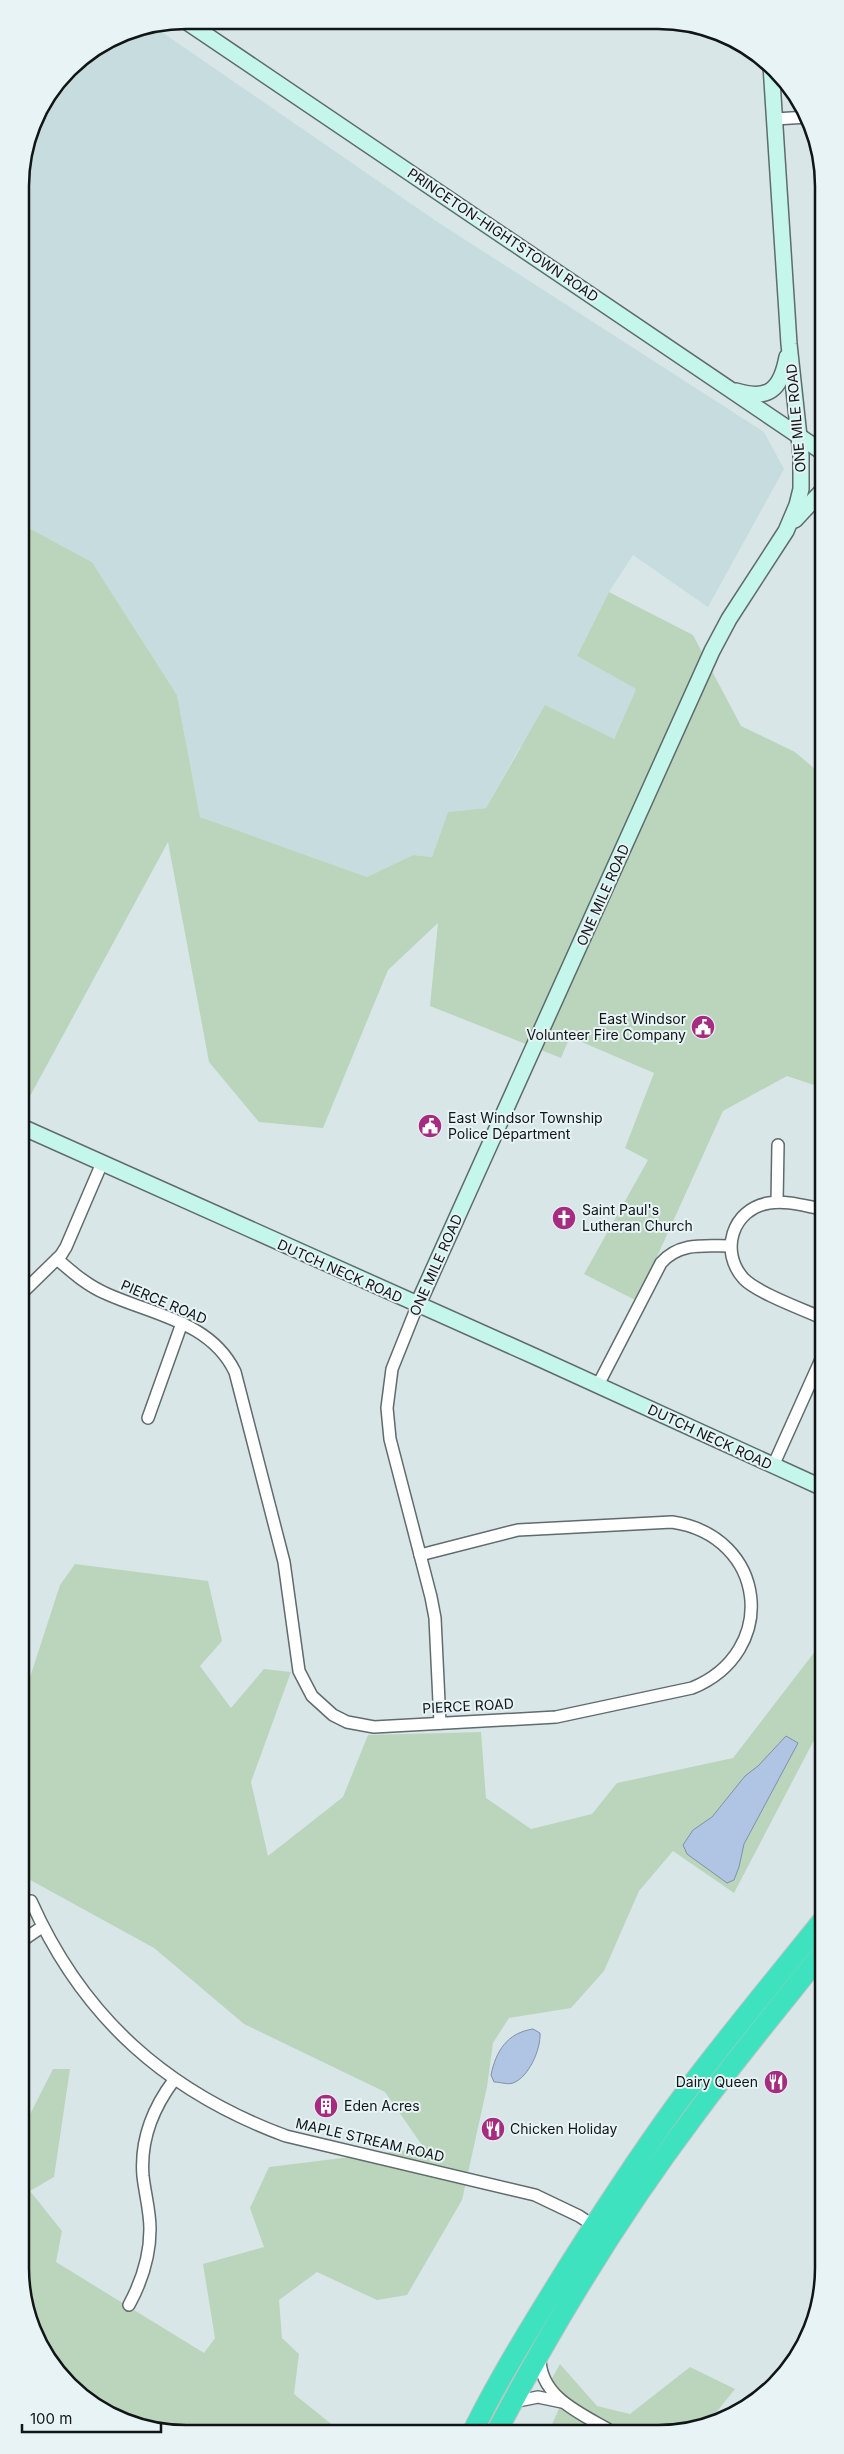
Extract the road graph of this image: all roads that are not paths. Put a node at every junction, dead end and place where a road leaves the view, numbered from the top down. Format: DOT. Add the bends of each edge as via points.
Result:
graph roads {
  1 [pos="197,29"];
  2 [pos="772,78"];
  3 [pos="800,118"];
  4 [pos="775,119"];
  5 [pos="790,344"];
  6 [pos="730,390"];
  7 [pos="798,436"];
  8 [pos="815,447"];
  9 [pos="815,499"];
  10 [pos="786,531"];
  11 [pos="29,1130"];
  12 [pos="778,1144"];
  13 [pos="102,1163"];
  14 [pos="777,1202"];
  15 [pos="815,1208"];
  16 [pos="730,1246"];
  17 [pos="57,1259"];
  18 [pos="29,1286"];
  19 [pos="418,1304"];
  20 [pos="815,1315"];
  21 [pos="182,1323"];
  22 [pos="815,1373"];
  23 [pos="598,1386"];
  24 [pos="148,1418"];
  25 [pos="773,1466"];
  26 [pos="815,1484"];
  27 [pos="420,1555"];
  28 [pos="440,1723"];
  29 [pos="30,1901"];
  30 [pos="42,1927"];
  31 [pos="815,1930"];
  32 [pos="29,1936"];
  33 [pos="815,1962"];
  34 [pos="785,1968"];
  35 [pos="800,1982"];
  36 [pos="174,2080"];
  37 [pos="594,2226"];
  38 [pos="611,2238"];
  39 [pos="129,2305"];
  40 [pos="541,2354"];
  41 [pos="513,2402"];
  42 [pos="562,2402"];
  43 [pos="476,2425"];
  44 [pos="500,2425"];
  45 [pos="601,2425"];
  1 -- 6 [label="street, PRINCETON-HIGHTSTOWN ROAD"];
  2 -- 4 [label="street, ONE MILE ROAD"];
  3 -- 4 [label="street"];
  4 -- 5 [label="street, ONE MILE ROAD"];
  5 -- 6 [label="street" via="785,371 776,387 761,395"];
  5 -- 7 [label="street, ONE MILE ROAD"];
  6 -- 7 [label="street, PRINCETON-HIGHTSTOWN ROAD"];
  7 -- 8 [label="street, PRINCETON-HIGHTSTOWN ROAD"];
  7 -- 10 [label="street, ONE MILE ROAD" via="802,473 800,489"];
  9 -- 10 [label="street"];
  10 -- 19 [label="street, ONE MILE ROAD" via="712,651"];
  11 -- 13 [label="street, DUTCH NECK ROAD"];
  12 -- 14 [label="street"];
  13 -- 17 [label="street" via="66,1246"];
  13 -- 19 [label="street, DUTCH NECK ROAD"];
  14 -- 15 [label="street"];
  14 -- 16 [label="street" via="758,1206 742,1218"];
  16 -- 20 [label="street" via="734,1264 749,1283"];
  16 -- 23 [label="street" via="691,1246 676,1250 661,1263"];
  17 -- 18 [label="street"];
  17 -- 21 [label="street, PIERCE ROAD" via="106,1294"];
  19 -- 23 [label="street, DUTCH NECK ROAD"];
  19 -- 27 [label="street, ONE MILE ROAD" via="392,1369 387,1408 390,1440"];
  21 -- 24 [label="street"];
  21 -- 28 [label="street, PIERCE ROAD" via="215,1343 235,1372 284,1562 296,1659 308,1690 333,1715 360,1725"];
  22 -- 25 [label="street"];
  23 -- 25 [label="street, DUTCH NECK ROAD"];
  25 -- 26 [label="street, DUTCH NECK ROAD"];
  27 -- 28 [label="street, ONE MILE ROAD" via="435,1618"];
  27 -- 28 [label="street, PIERCE ROAD" via="518,1530 672,1522 697,1527 729,1548 744,1570 751,1597 750,1626 741,1648 728,1666 692,1688 556,1717"];
  29 -- 30 [label="street, MAPLE STREAM ROAD"];
  30 -- 32 [label="street"];
  30 -- 36 [label="street, MAPLE STREAM ROAD" via="63,1963 101,2011 147,2059"];
  31 -- 34 [label="highway"];
  33 -- 35 [label="highway"];
  34 -- 35 [label="street"];
  34 -- 37 [label="highway" via="678,2103"];
  35 -- 38 [label="highway" via="694,2115"];
  36 -- 37 [label="street, MAPLE STREAM ROAD" via="230,2113 286,2136 516,2189 554,2203"];
  36 -- 39 [label="street" via="155,2109 145,2141 143,2176 149,2209 150,2245 142,2280"];
  37 -- 38 [label="street, MAPLE STREAM ROAD"];
  37 -- 43 [label="highway" via="493,2390"];
  38 -- 40 [label="highway"];
  40 -- 41 [label="highway"];
  40 -- 42 [label="street" via="540,2364 545,2380"];
  41 -- 42 [label="street" via="538,2397"];
  41 -- 44 [label="highway"];
  42 -- 45 [label="street"];
}
